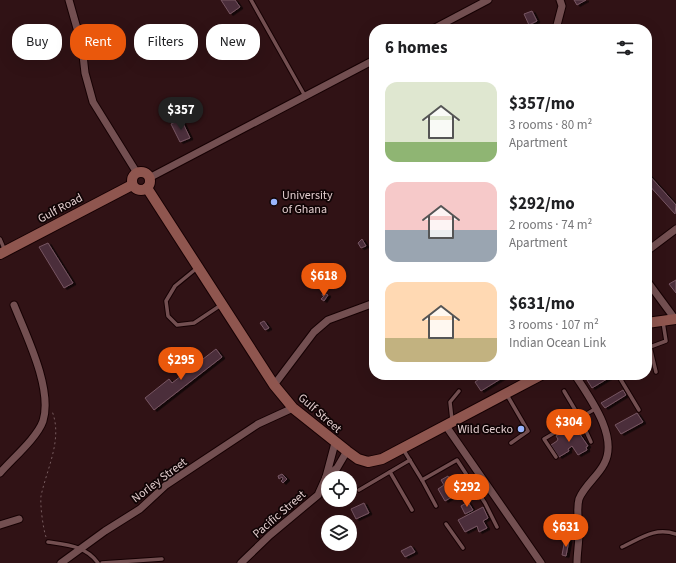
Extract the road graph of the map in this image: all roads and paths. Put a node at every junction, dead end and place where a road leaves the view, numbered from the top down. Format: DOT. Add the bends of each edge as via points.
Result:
graph roads {
  1 [pos="69,0"];
  2 [pos="251,0"];
  3 [pos="488,0"];
  4 [pos="560,0"];
  5 [pos="442,24"];
  6 [pos="557,24"];
  7 [pos="369,63"];
  8 [pos="305,96"];
  9 [pos="137,173"];
  10 [pos="149,178"];
  11 [pos="132,185"];
  12 [pos="147,188"];
  13 [pos="676,229"];
  14 [pos="0,239"];
  15 [pos="652,247"];
  16 [pos="3,253"];
  17 [pos="198,268"];
  18 [pos="652,288"];
  19 [pos="222,304"];
  20 [pos="14,305"];
  21 [pos="369,305"];
  22 [pos="676,319"];
  23 [pos="662,321"];
  24 [pos="652,322"];
  25 [pos="652,346"];
  26 [pos="652,355"];
  27 [pos="656,372"];
  28 [pos="533,380"];
  29 [pos="579,380"];
  30 [pos="621,380"];
  31 [pos="274,385"];
  32 [pos="460,391"];
  33 [pos="564,391"];
  34 [pos="507,394"];
  35 [pos="46,402"];
  36 [pos="293,408"];
  37 [pos="595,409"];
  38 [pos="639,410"];
  39 [pos="580,418"];
  40 [pos="450,424"];
  41 [pos="511,442"];
  42 [pos="591,442"];
  43 [pos="335,443"];
  44 [pos="402,449"];
  45 [pos="347,452"];
  46 [pos="556,457"];
  47 [pos="410,460"];
  48 [pos="328,471"];
  49 [pos="333,471"];
  50 [pos="390,472"];
  51 [pos="0,473"];
  52 [pos="422,480"];
  53 [pos="321,488"];
  54 [pos="359,490"];
  55 [pos="436,506"];
  56 [pos="412,510"];
  57 [pos="19,519"];
  58 [pos="0,524"];
  59 [pos="446,524"];
  60 [pos="497,527"];
  61 [pos="676,534"];
  62 [pos="48,542"];
  63 [pos="622,547"];
  64 [pos="82,548"];
  65 [pos="463,548"];
  66 [pos="162,559"];
  67 [pos="61,563"];
  68 [pos="98,563"];
  69 [pos="102,563"];
  70 [pos="241,563"];
  71 [pos="541,563"];
  72 [pos="577,563"];
  1 -- 9 [label="street" via="94,102"];
  2 -- 8 [label="lane"];
  3 -- 5 [label="street"];
  4 -- 6 [label="street" via="562,6"];
  7 -- 8 [label="street"];
  8 -- 10 [label="street"];
  9 -- 10 [label="street" via="143,172"];
  9 -- 11 [label="street" via="133,176"];
  10 -- 12 [label="street"];
  11 -- 12 [label="street" via="139,190"];
  11 -- 16 [label="street, Gulf Road"];
  12 -- 17 [label="street, Gulf Street"];
  13 -- 15 [label="street"];
  14 -- 16 [label="lane"];
  17 -- 19 [label="street, Gulf Street"];
  17 -- 19 [label="lane" via="175,286 166,301 168,316 177,325 194,323"];
  18 -- 22 [label="street"];
  19 -- 31 [label="street, Gulf Street"];
  20 -- 35 [label="street" via="38,366"];
  21 -- 31 [label="street" via="328,320 314,332"];
  22 -- 23 [label="street"];
  23 -- 24 [label="street"];
  23 -- 25 [label="lane" via="666,341"];
  26 -- 27 [label="lane"];
  28 -- 34 [label="street, Gulf Street"];
  29 -- 37 [label="street"];
  30 -- 38 [label="lane"];
  31 -- 36 [label="street, Gulf Street"];
  32 -- 40 [label="lane" via="450,402"];
  33 -- 39 [label="lane"];
  34 -- 40 [label="street, Gulf Street"];
  34 -- 41 [label="lane" via="528,431"];
  35 -- 51 [label="street" via="43,421 36,433"];
  35 -- 62 [label="path" via="55,423 53,456 41,498 44,533"];
  36 -- 43 [label="street, Gulf Street"];
  36 -- 64 [label="street, Norley Street" via="258,424 166,485 140,509"];
  37 -- 39 [label="lane"];
  37 -- 72 [label="street" via="606,430 609,452 604,464 580,498"];
  39 -- 42 [label="lane"];
  39 -- 46 [label="lane" via="544,439"];
  40 -- 44 [label="street, Gulf Street"];
  40 -- 71 [label="street"];
  43 -- 45 [label="street, Gulf Street"];
  43 -- 48 [label="street, Pacific Street"];
  44 -- 45 [label="street, Gulf Street" via="375,462 358,459"];
  44 -- 47 [label="lane"];
  45 -- 49 [label="street, Pacific Street"];
  47 -- 50 [label="lane"];
  47 -- 52 [label="lane"];
  50 -- 54 [label="lane"];
  50 -- 56 [label="lane"];
  52 -- 55 [label="lane"];
  52 -- 60 [label="lane" via="457,460"];
  53 -- 70 [label="street, Pacific Street" via="318,495"];
  57 -- 58 [label="street"];
  59 -- 65 [label="lane"];
  61 -- 63 [label="lane" via="666,530 657,531"];
  62 -- 64 [label="lane"];
  64 -- 67 [label="street, Norley Street"];
  64 -- 68 [label="lane"];
  66 -- 69 [label="lane"];
}
